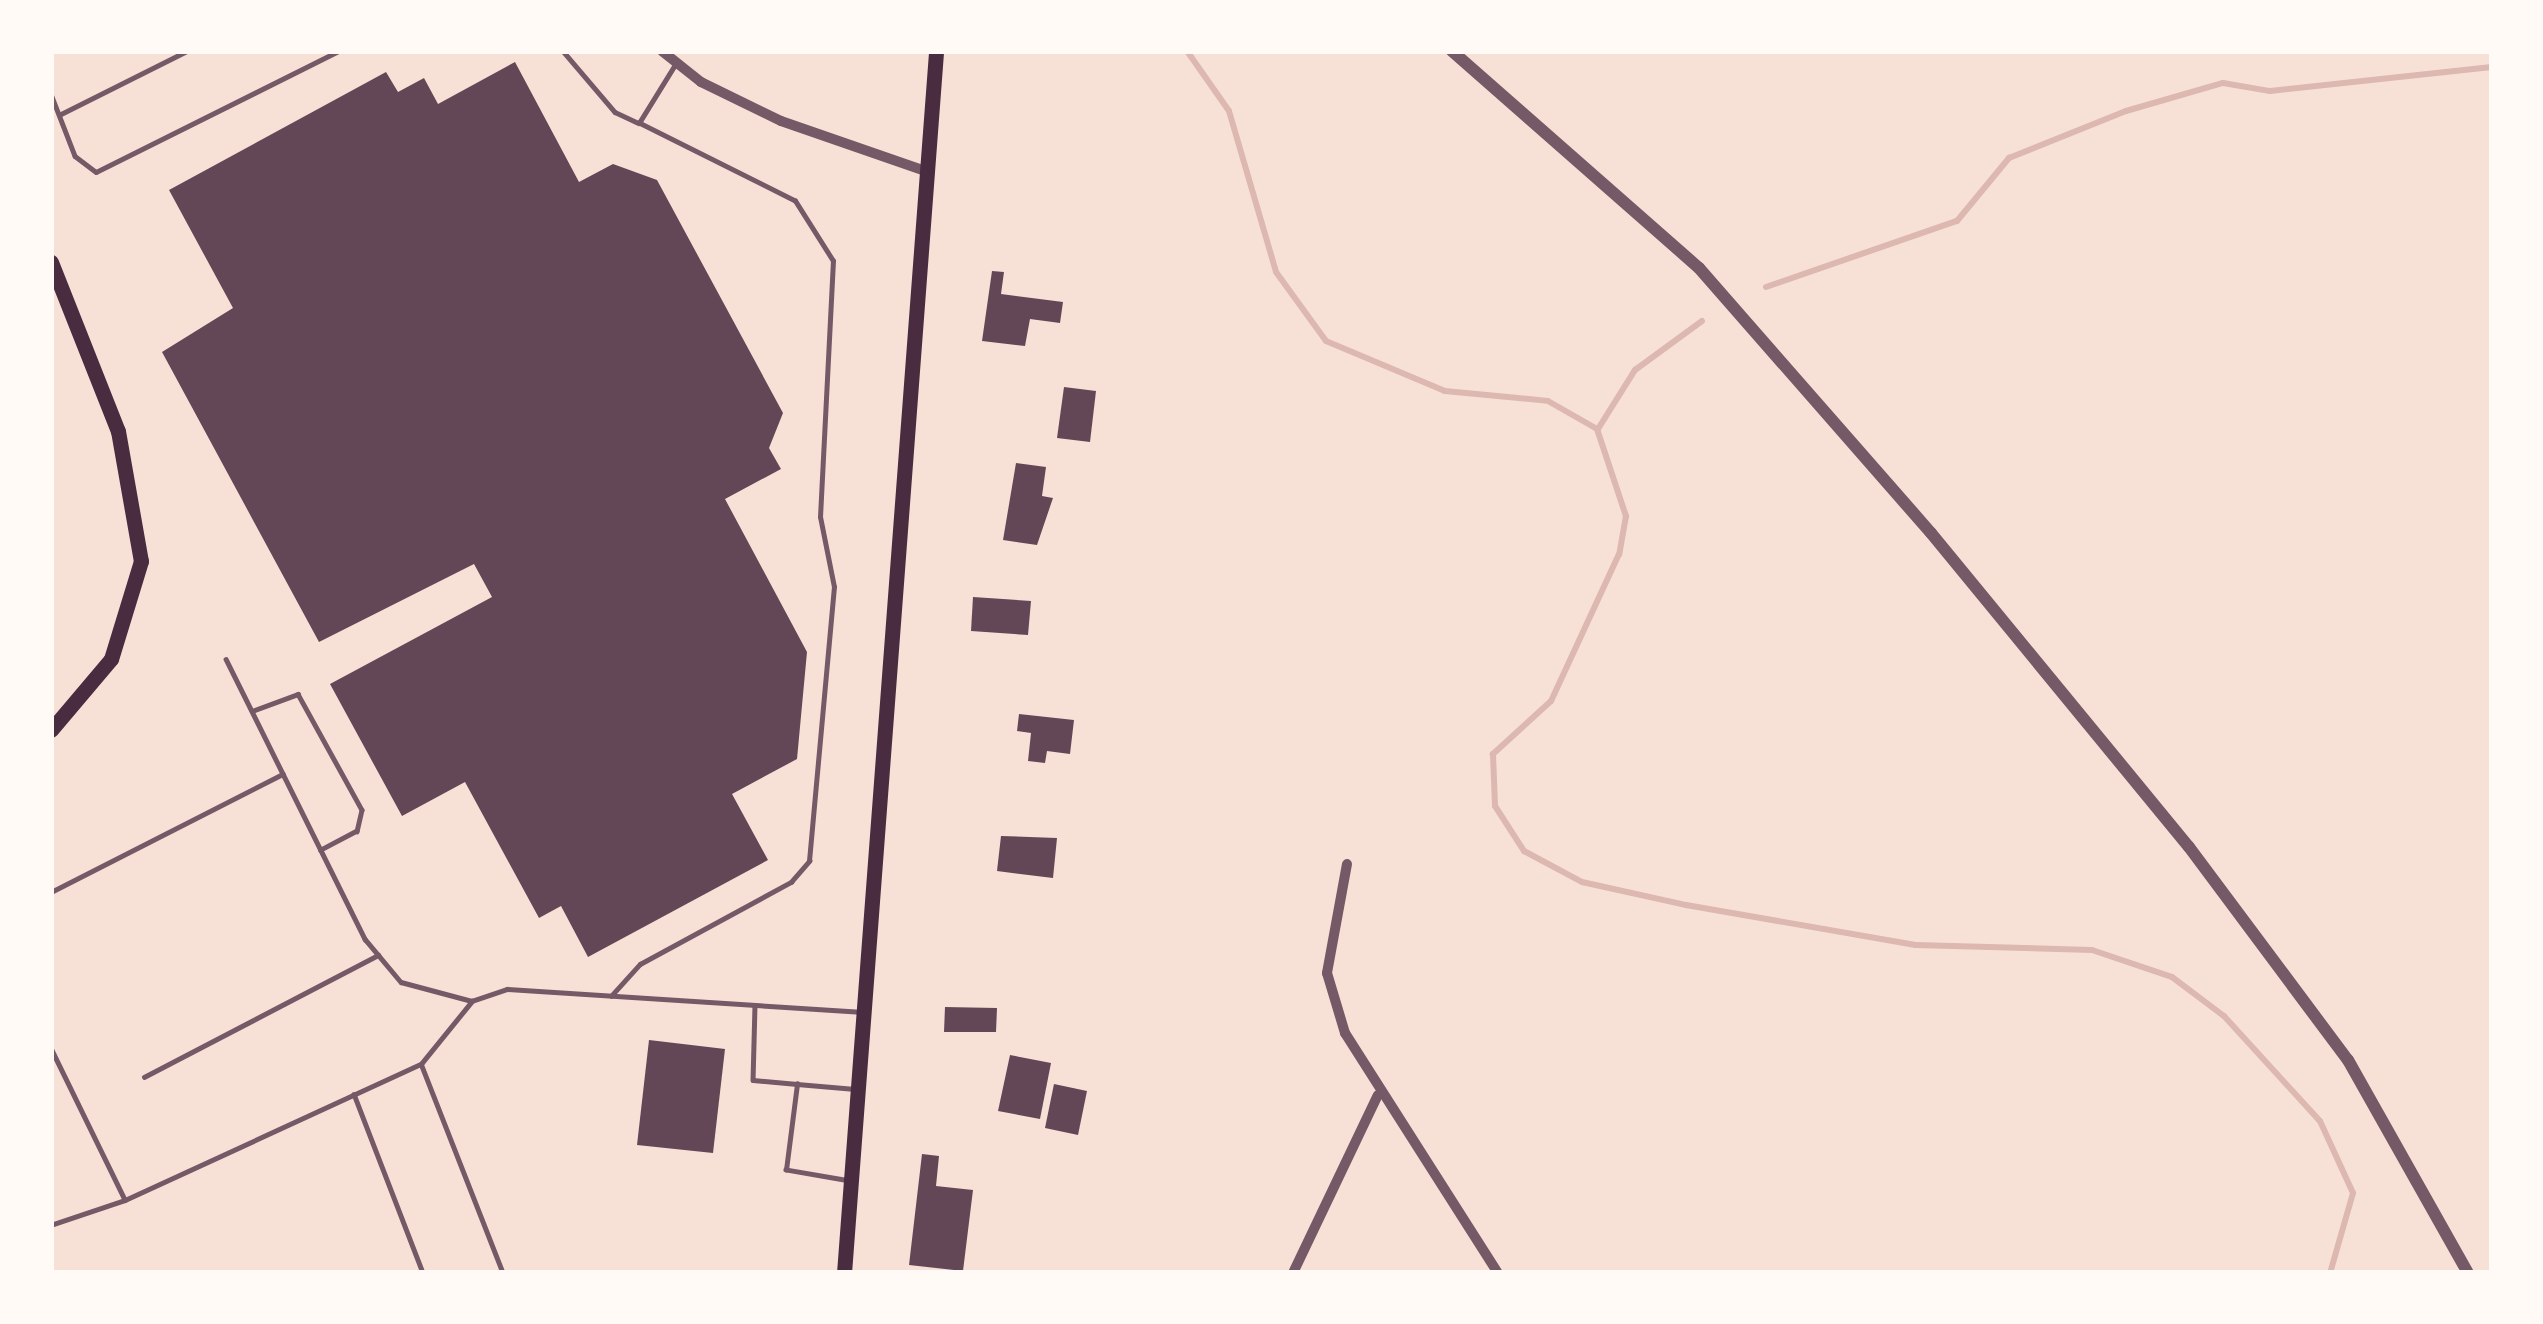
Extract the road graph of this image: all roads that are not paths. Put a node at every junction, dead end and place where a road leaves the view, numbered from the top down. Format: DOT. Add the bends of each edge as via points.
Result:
graph roads {
  1 [pos="187,51"];
  2 [pos="339,51"];
  3 [pos="562,51"];
  4 [pos="662,51"];
  5 [pos="936,51"];
  6 [pos="1452,51"];
  7 [pos="676,63"];
  8 [pos="51,94"];
  9 [pos="59,115"];
  10 [pos="639,123"];
  11 [pos="926,171"];
  12 [pos="51,262"];
  13 [pos="226,659"];
  14 [pos="252,711"];
  15 [pos="51,730"];
  16 [pos="283,774"];
  17 [pos="320,850"];
  18 [pos="1348,864"];
  19 [pos="51,892"];
  20 [pos="378,956"];
  21 [pos="611,996"];
  22 [pos="472,1001"];
  23 [pos="755,1005"];
  24 [pos="861,1012"];
  25 [pos="51,1048"];
  26 [pos="422,1064"];
  27 [pos="144,1077"];
  28 [pos="797,1084"];
  29 [pos="856,1089"];
  30 [pos="354,1094"];
  31 [pos="1378,1095"];
  32 [pos="850,1181"];
  33 [pos="125,1201"];
  34 [pos="51,1225"];
  35 [pos="423,1273"];
  36 [pos="503,1273"];
  37 [pos="844,1273"];
  38 [pos="1293,1273"];
  39 [pos="1498,1273"];
  40 [pos="2468,1273"];
  1 -- 9 [label="lane"];
  2 -- 9 [label="lane" via="96,172 75,156"];
  3 -- 10 [label="lane" via="615,112"];
  4 -- 7 [label="street"];
  5 -- 11 [label="main road"];
  6 -- 40 [label="street" via="1699,268 1931,532 2189,847 2348,1060"];
  7 -- 10 [label="lane"];
  7 -- 11 [label="street" via="781,121"];
  8 -- 9 [label="lane"];
  10 -- 21 [label="lane" via="795,201 833,261 820,517 834,587 809,861 791,882 640,964"];
  11 -- 24 [label="main road"];
  12 -- 15 [label="main road" via="118,431 140,561 111,659"];
  13 -- 14 [label="lane"];
  14 -- 16 [label="lane"];
  14 -- 17 [label="lane" via="298,694 362,809 357,831"];
  16 -- 17 [label="lane"];
  16 -- 19 [label="lane"];
  17 -- 20 [label="lane"];
  18 -- 31 [label="street" via="1327,973"];
  20 -- 22 [label="lane" via="401,982"];
  20 -- 27 [label="lane"];
  21 -- 22 [label="lane" via="508,989"];
  21 -- 23 [label="lane"];
  22 -- 26 [label="lane"];
  23 -- 24 [label="lane"];
  23 -- 28 [label="lane" via="754,1080"];
  24 -- 29 [label="main road"];
  25 -- 33 [label="lane"];
  26 -- 30 [label="lane"];
  26 -- 36 [label="lane"];
  28 -- 29 [label="lane"];
  28 -- 32 [label="lane" via="786,1170"];
  29 -- 32 [label="main road"];
  30 -- 33 [label="lane"];
  30 -- 35 [label="lane"];
  31 -- 38 [label="street"];
  31 -- 39 [label="street"];
  32 -- 37 [label="main road"];
  33 -- 34 [label="lane"];
}
